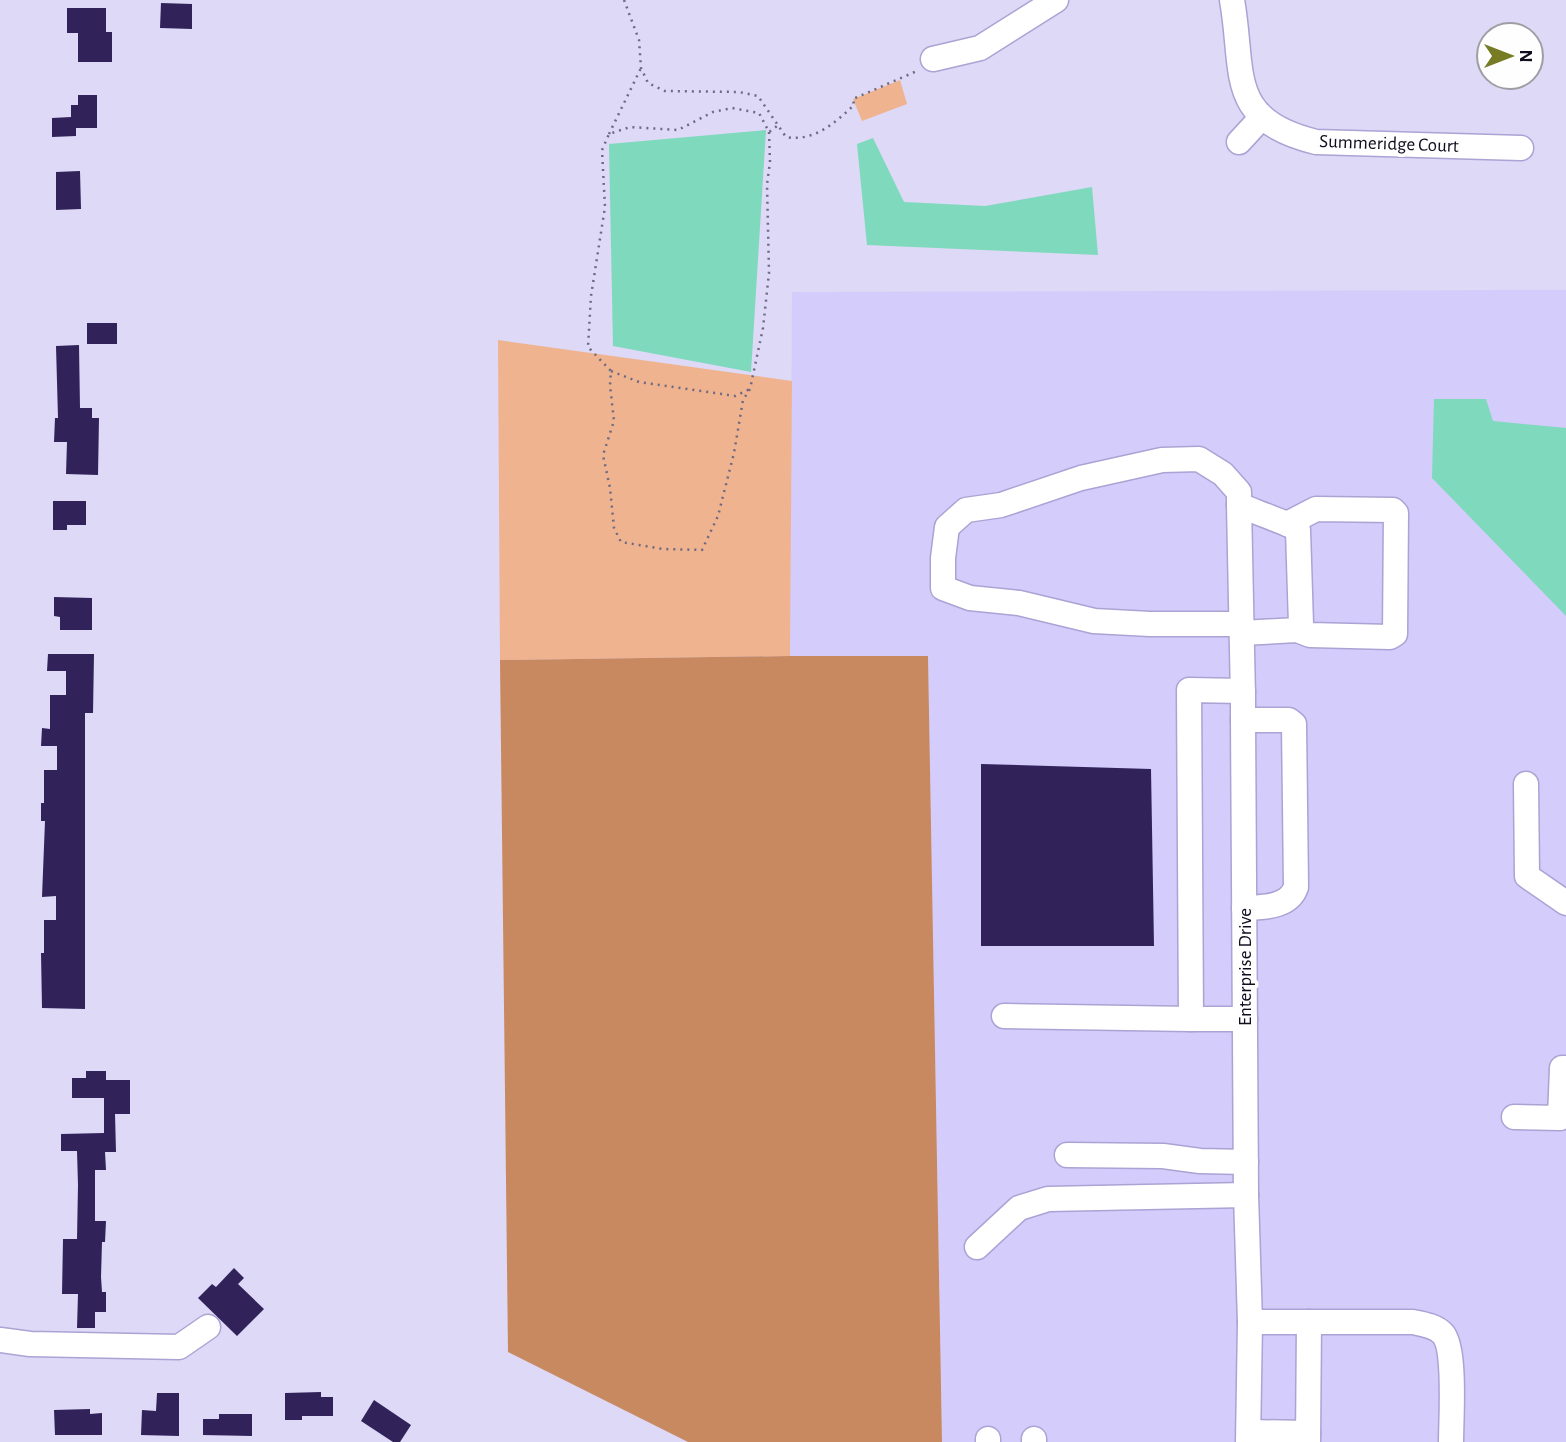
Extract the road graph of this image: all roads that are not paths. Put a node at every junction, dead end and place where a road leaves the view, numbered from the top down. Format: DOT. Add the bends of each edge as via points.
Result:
graph roads {
  1 [pos="1056,0"];
  2 [pos="1232,0"];
  3 [pos="933,59"];
  4 [pos="1262,117"];
  5 [pos="1239,142"];
  6 [pos="1521,148"];
  7 [pos="1239,499"];
  8 [pos="1287,524"];
  9 [pos="1242,629"];
  10 [pos="1297,630"];
  11 [pos="1243,691"];
  12 [pos="1243,720"];
  13 [pos="1526,784"];
  14 [pos="1566,903"];
  15 [pos="1244,908"];
  16 [pos="1004,1016"];
  17 [pos="1191,1018"];
  18 [pos="1245,1018"];
  19 [pos="1566,1068"];
  20 [pos="1514,1117"];
  21 [pos="1067,1155"];
  22 [pos="1246,1162"];
  23 [pos="1246,1195"];
  24 [pos="977,1247"];
  25 [pos="1250,1322"];
  26 [pos="1309,1322"];
  27 [pos="208,1328"];
  28 [pos="0,1340"];
  29 [pos="1248,1437"];
  30 [pos="1308,1437"];
  31 [pos="1451,1442"];
  1 -- 3 [label="street" via="980,48"];
  2 -- 4 [label="street, Summeridge Court" via="1242,81"];
  4 -- 5 [label="street"];
  4 -- 6 [label="street, Summeridge Court" via="1286,134 1316,142"];
  7 -- 8 [label="street"];
  7 -- 9 [label="street, Enterprise Drive"];
  7 -- 9 [label="street" via="1223,474 1199,459 1162,460 1081,478 1001,505 966,510 947,527 943,588 970,598 1019,603 1094,621"];
  8 -- 10 [label="street" via="1298,530 1300,538 1301,625"];
  8 -- 10 [label="street" via="1316,509 1396,513 1395,634 1310,635"];
  9 -- 10 [label="street"];
  9 -- 11 [label="street, Enterprise Drive"];
  11 -- 12 [label="street, Enterprise Drive"];
  11 -- 17 [label="street" via="1189,690"];
  12 -- 15 [label="street, Enterprise Drive"];
  12 -- 15 [label="street" via="1289,720 1294,724 1296,887 1275,906"];
  13 -- 14 [label="street" via="1527,876"];
  15 -- 18 [label="street, Enterprise Drive"];
  16 -- 17 [label="street"];
  17 -- 18 [label="street"];
  18 -- 22 [label="street, Enterprise Drive"];
  19 -- 20 [label="street" via="1562,1068 1560,1118"];
  21 -- 22 [label="street"];
  22 -- 23 [label="street, Enterprise Drive"];
  23 -- 24 [label="street" via="1048,1199 1019,1208"];
  23 -- 25 [label="street, Enterprise Drive"];
  25 -- 26 [label="street"];
  25 -- 29 [label="street, Enterprise Drive"];
  26 -- 30 [label="street"];
  26 -- 31 [label="street" via="1413,1322 1442,1333 1451,1364"];
  27 -- 28 [label="street" via="179,1347"];
  29 -- 30 [label="street"];
}
